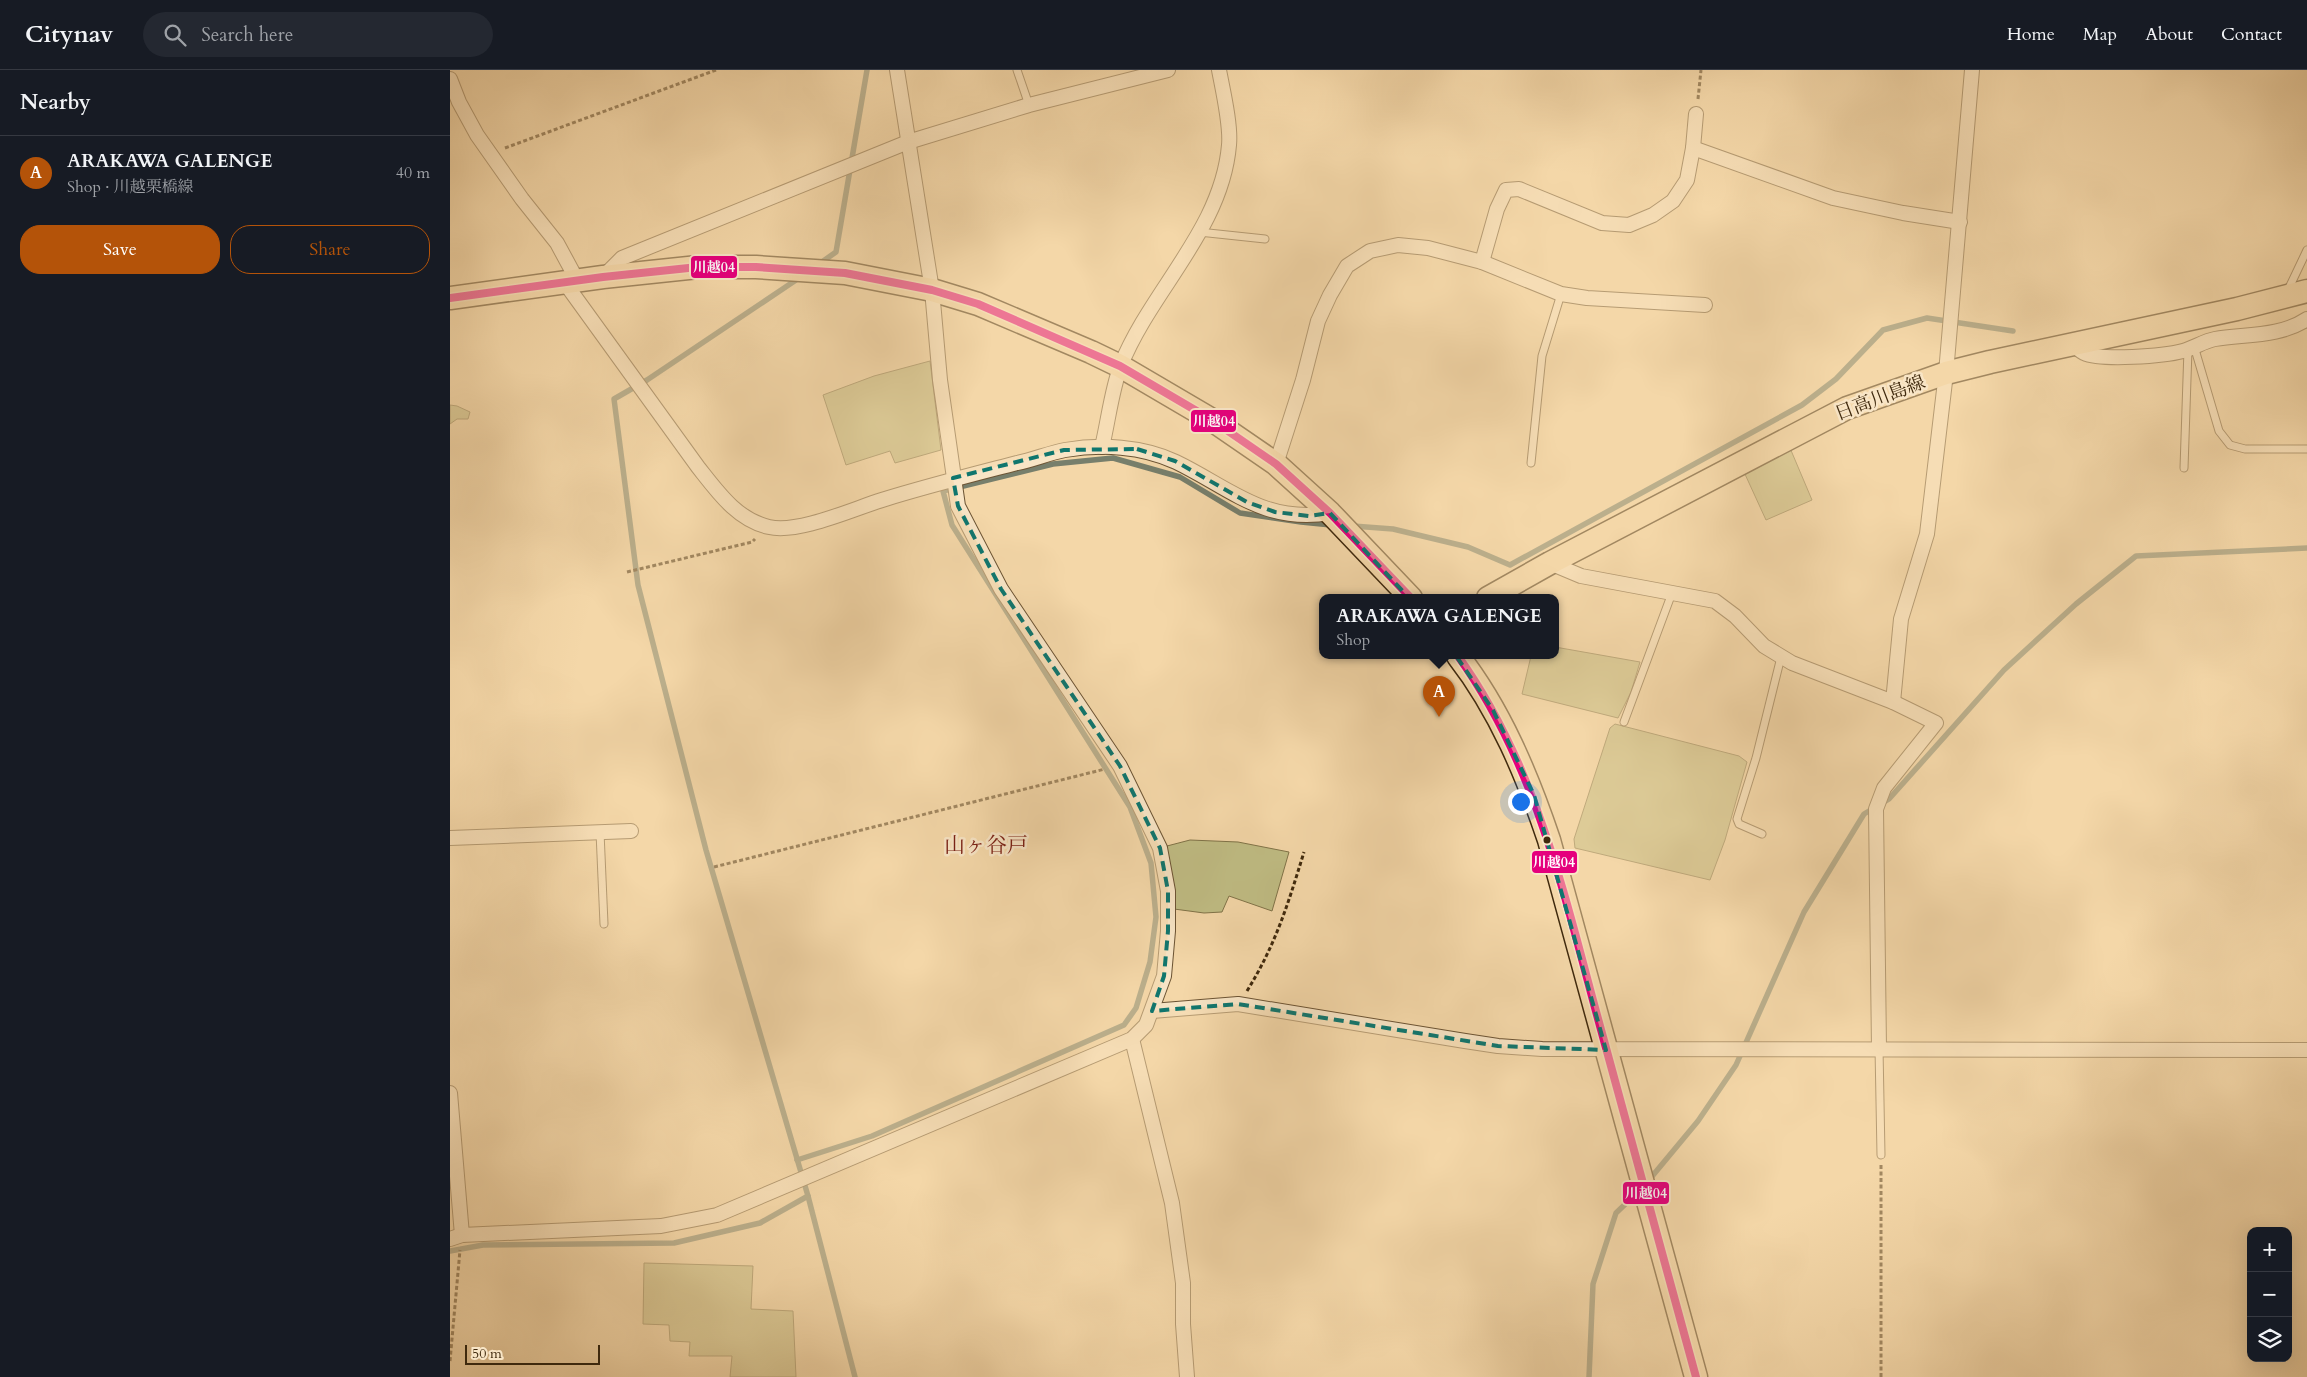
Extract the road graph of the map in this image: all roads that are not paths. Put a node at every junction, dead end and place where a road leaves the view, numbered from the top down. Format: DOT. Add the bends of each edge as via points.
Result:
graph roads {
  1 [pos="897,70"];
  2 [pos="1017,70"];
  3 [pos="1168,70"];
  4 [pos="1219,70"];
  5 [pos="1972,70"];
  6 [pos="450,79"];
  7 [pos="1029,105"];
  8 [pos="1696,114"];
  9 [pos="908,142"];
  10 [pos="1693,148"];
  11 [pos="1960,222"];
  12 [pos="1199,232"];
  13 [pos="1264,239"];
  14 [pos="2307,250"];
  15 [pos="1482,262"];
  16 [pos="603,277"];
  17 [pos="571,282"];
  18 [pos="932,290"];
  19 [pos="2307,291"];
  20 [pos="1561,294"];
  21 [pos="2284,297"];
  22 [pos="450,298"];
  23 [pos="1705,305"];
  24 [pos="2307,319"];
  25 [pos="2072,344"];
  26 [pos="2191,348"];
  27 [pos="1120,366"];
  28 [pos="1946,373"];
  29 [pos="1102,447"];
  30 [pos="2307,449"];
  31 [pos="1531,463"];
  32 [pos="1276,464"];
  33 [pos="2184,468"];
  34 [pos="953,478"];
  35 [pos="1330,513"];
  36 [pos="1550,563"];
  37 [pos="1672,592"];
  38 [pos="1407,594"];
  39 [pos="1495,594"];
  40 [pos="1781,657"];
  41 [pos="1460,659"];
  42 [pos="1893,702"];
  43 [pos="1624,722"];
  44 [pos="631,831"];
  45 [pos="600,832"];
  46 [pos="1762,834"];
  47 [pos="450,838"];
  48 [pos="604,924"];
  49 [pos="1152,1010"];
  50 [pos="1132,1038"];
  51 [pos="1879,1048"];
  52 [pos="1606,1050"];
  53 [pos="2307,1050"];
  54 [pos="450,1093"];
  55 [pos="1881,1155"];
  56 [pos="456,1237"];
  57 [pos="1187,1377"];
  58 [pos="1696,1377"];
  1 -- 9 [label="street"];
  2 -- 7 [label="lane"];
  3 -- 7 [label="street"];
  4 -- 12 [label="street" via="1230,144 1221,188"];
  5 -- 11 [label="street"];
  6 -- 17 [label="street" via="477,135 557,243"];
  7 -- 9 [label="street"];
  8 -- 10 [label="street"];
  9 -- 16 [label="street" via="622,258"];
  9 -- 18 [label="street"];
  10 -- 11 [label="street" via="1833,198"];
  10 -- 15 [label="street" via="1686,180 1673,201 1653,215 1629,225 1602,223 1519,189 1506,190 1497,209"];
  11 -- 28 [label="street"];
  12 -- 13 [label="lane"];
  12 -- 27 [label="street"];
  14 -- 21 [label="lane"];
  15 -- 20 [label="street"];
  15 -- 32 [label="street" via="1428,248 1398,245 1370,251 1348,266 1318,321"];
  16 -- 17 [label="main road"];
  16 -- 18 [label="main road" via="698,267 756,267 845,273"];
  17 -- 22 [label="main road"];
  17 -- 34 [label="street" via="698,467 737,512 769,528 811,524"];
  18 -- 27 [label="main road" via="978,304"];
  18 -- 34 [label="street"];
  19 -- 21 [label="main road, 日高川島線"];
  20 -- 23 [label="street"];
  20 -- 31 [label="lane" via="1542,356"];
  21 -- 25 [label="main road, 日高川島線"];
  24 -- 26 [label="street" via="2266,334 2212,340"];
  25 -- 26 [label="street" via="2085,354 2100,357 2145,356"];
  25 -- 28 [label="main road, 日高川島線"];
  26 -- 30 [label="lane" via="2219,431 2230,444 2245,449"];
  26 -- 33 [label="lane"];
  27 -- 29 [label="street"];
  27 -- 32 [label="main road" via="1212,420"];
  28 -- 36 [label="main road, 日高川島線" via="1847,408"];
  28 -- 42 [label="street" via="1927,534 1900,619"];
  29 -- 34 [label="street" via="1064,450"];
  29 -- 35 [label="street" via="1137,449 1175,461 1247,502 1275,512 1308,516"];
  32 -- 35 [label="main road"];
  34 -- 49 [label="street" via="958,506 1001,590 1120,766 1160,848 1168,891 1168,931 1164,976"];
  35 -- 38 [label="main road"];
  36 -- 37 [label="street" via="1581,576"];
  36 -- 39 [label="main road, 日高川島線"];
  37 -- 40 [label="street" via="1715,601 1764,646"];
  37 -- 43 [label="lane"];
  40 -- 42 [label="street"];
  40 -- 46 [label="lane" via="1737,819 1739,824"];
  41 -- 52 [label="main road" via="1493,710 1534,794"];
  42 -- 51 [label="street" via="1936,723 1882,792 1876,809"];
  44 -- 45 [label="street"];
  45 -- 47 [label="street"];
  45 -- 48 [label="lane"];
  49 -- 50 [label="street" via="1146,1025"];
  49 -- 52 [label="street" via="1238,1004 1498,1046"];
  50 -- 56 [label="street" via="717,1215 661,1226"];
  50 -- 57 [label="street" via="1172,1203 1182,1284"];
  51 -- 52 [label="street"];
  51 -- 53 [label="street"];
  51 -- 55 [label="lane"];
  52 -- 58 [label="main road"];
  54 -- 56 [label="street"];
}
